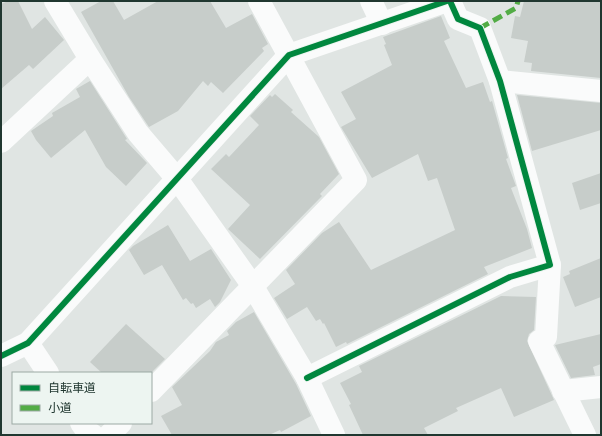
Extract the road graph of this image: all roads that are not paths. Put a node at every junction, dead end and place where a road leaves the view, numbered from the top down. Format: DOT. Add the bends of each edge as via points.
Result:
graph roads {
  1 [pos="55,1"];
  2 [pos="259,1"];
  3 [pos="371,1"];
  4 [pos="448,1"];
  5 [pos="382,24"];
  6 [pos="289,55"];
  7 [pos="90,59"];
  8 [pos="500,81"];
  9 [pos="601,91"];
  10 [pos="1,142"];
  11 [pos="178,180"];
  12 [pos="550,265"];
  13 [pos="252,286"];
  14 [pos="28,343"];
  15 [pos="1,356"];
  16 [pos="47,372"];
  17 [pos="307,378"];
  18 [pos="601,387"];
  19 [pos="152,390"];
  20 [pos="563,390"];
  21 [pos="83,424"];
  22 [pos="120,424"];
  23 [pos="93,435"];
  24 [pos="109,435"];
  25 [pos="334,435"];
  26 [pos="585,435"];
  1 -- 7 [label="street"];
  2 -- 6 [label="street"];
  3 -- 5 [label="street"];
  4 -- 5 [label="street"];
  4 -- 8 [label="street" via="458,20 480,28"];
  5 -- 6 [label="street"];
  6 -- 11 [label="street"];
  6 -- 13 [label="street" via="356,180"];
  7 -- 10 [label="street"];
  7 -- 11 [label="street" via="138,133"];
  8 -- 9 [label="street"];
  8 -- 12 [label="street"];
  11 -- 13 [label="street"];
  11 -- 14 [label="street"];
  12 -- 17 [label="street" via="510,276"];
  12 -- 20 [label="street" via="546,336 539,341"];
  13 -- 17 [label="street"];
  13 -- 19 [label="street"];
  14 -- 15 [label="street"];
  14 -- 16 [label="street"];
  17 -- 25 [label="street"];
  18 -- 20 [label="street"];
  20 -- 26 [label="street"];
  21 -- 23 [label="street"];
  22 -- 24 [label="street"];
}
